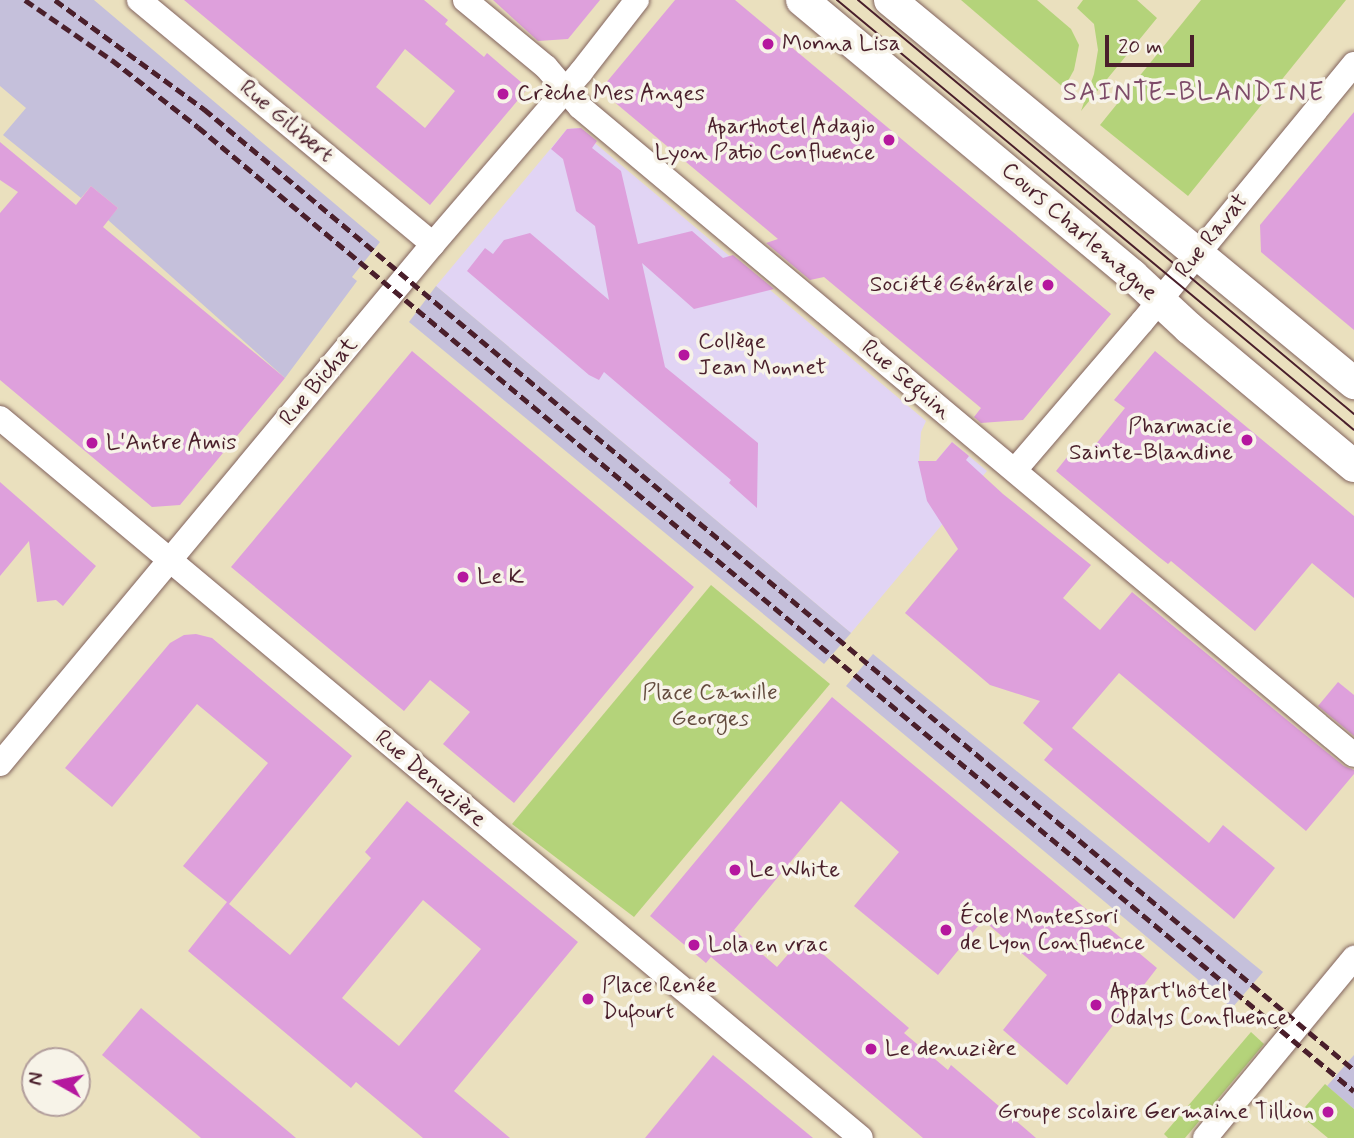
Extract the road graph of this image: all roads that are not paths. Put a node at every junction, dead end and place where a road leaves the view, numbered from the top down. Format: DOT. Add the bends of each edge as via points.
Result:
graph roads {
  1 [pos="139,0"];
  2 [pos="465,0"];
  3 [pos="638,0"];
  4 [pos="802,0"];
  5 [pos="890,0"];
  6 [pos="1354,64"];
  7 [pos="565,91"];
  8 [pos="433,244"];
  9 [pos="1198,253"];
  10 [pos="1159,301"];
  11 [pos="1354,383"];
  12 [pos="0,418"];
  13 [pos="1354,466"];
  14 [pos="1015,470"];
  15 [pos="170,561"];
  16 [pos="1354,755"];
  17 [pos="0,764"];
  18 [pos="1354,958"];
  19 [pos="861,1138"];
  20 [pos="1205,1138"];
  1 -- 8 [label="street, Rue Gilibert"];
  2 -- 7 [label="street, Rue Seguin" via="545,67"];
  3 -- 7 [label="street, Rue Bichat"];
  4 -- 10 [label="street, Cours Charlemagne"];
  5 -- 9 [label="street"];
  6 -- 9 [label="street, Rue Ravat"];
  7 -- 8 [label="street, Rue Bichat"];
  7 -- 14 [label="street, Rue Seguin"];
  8 -- 15 [label="street, Rue Bichat"];
  9 -- 10 [label="street, Rue Ravat"];
  9 -- 11 [label="street"];
  10 -- 13 [label="street, Cours Charlemagne"];
  10 -- 14 [label="street, Rue Ravat"];
  12 -- 15 [label="street, Rue Denuzière"];
  14 -- 16 [label="street, Rue Seguin"];
  15 -- 17 [label="street, Rue Bichat"];
  15 -- 19 [label="street, Rue Denuzière"];
  18 -- 20 [label="street"];
}
